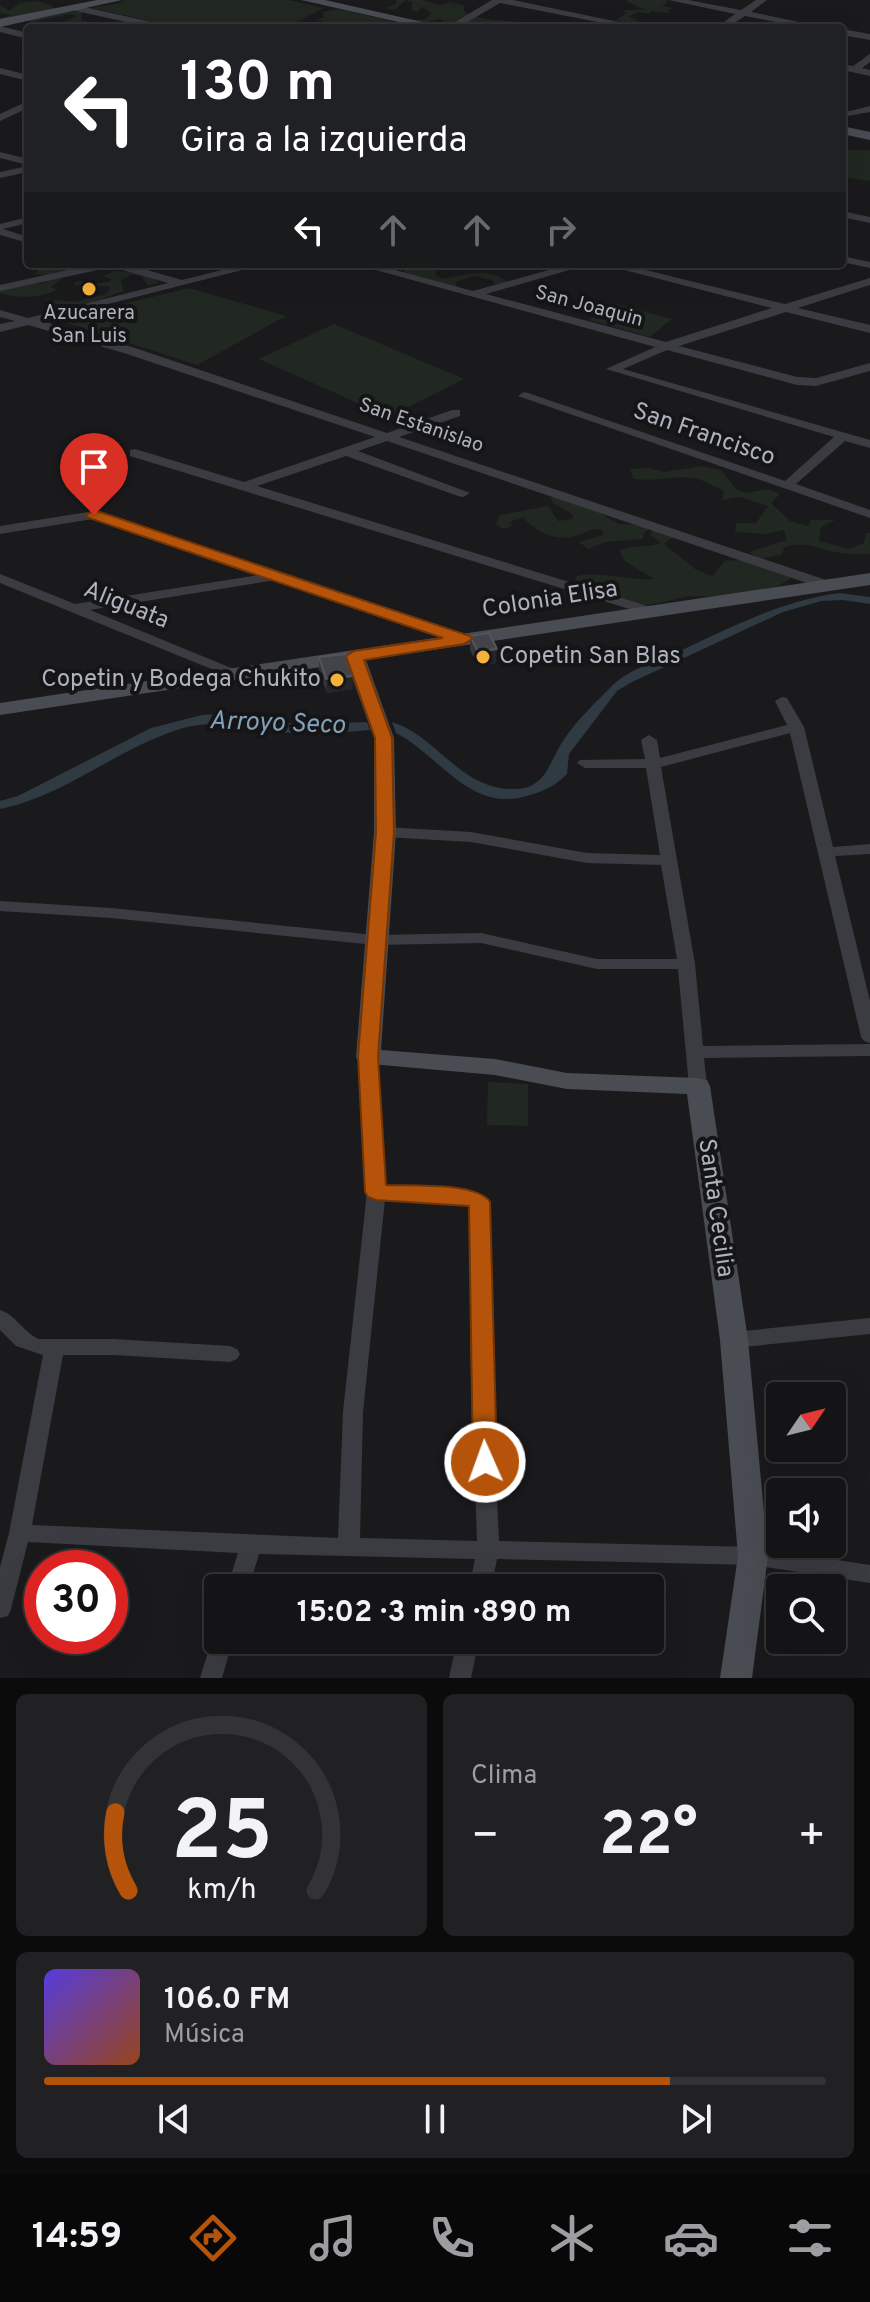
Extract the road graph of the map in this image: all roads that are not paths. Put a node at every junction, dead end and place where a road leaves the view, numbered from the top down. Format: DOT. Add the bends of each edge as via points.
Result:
graph roads {
  1 [pos="38,0"];
  2 [pos="116,0"];
  3 [pos="307,0"];
  4 [pos="498,0"];
  5 [pos="674,0"];
  6 [pos="762,0"];
  7 [pos="75,8"];
  8 [pos="742,13"];
  9 [pos="0,23"];
  10 [pos="147,24"];
  11 [pos="424,24"];
  12 [pos="457,24"];
  13 [pos="621,24"];
  14 [pos="727,24"];
  15 [pos="801,24"];
  16 [pos="0,29"];
  17 [pos="846,33"];
  18 [pos="24,35"];
  19 [pos="870,37"];
  20 [pos="870,57"];
  21 [pos="846,68"];
  22 [pos="854,70"];
  23 [pos="0,71"];
  24 [pos="870,73"];
  25 [pos="24,77"];
  26 [pos="24,106"];
  27 [pos="870,109"];
  28 [pos="0,118"];
  29 [pos="846,118"];
  30 [pos="846,121"];
  31 [pos="870,136"];
  32 [pos="0,155"];
  33 [pos="24,161"];
  34 [pos="24,170"];
  35 [pos="0,175"];
  36 [pos="846,215"];
  37 [pos="870,220"];
  38 [pos="24,221"];
  39 [pos="0,230"];
  40 [pos="24,239"];
  41 [pos="846,260"];
  42 [pos="870,265"];
  43 [pos="93,268"];
  44 [pos="127,268"];
  45 [pos="244,268"];
  46 [pos="375,268"];
  47 [pos="569,268"];
  48 [pos="623,268"];
  49 [pos="870,281"];
  50 [pos="182,283"];
  51 [pos="0,288"];
  52 [pos="472,294"];
  53 [pos="784,308"];
  54 [pos="0,313"];
  55 [pos="33,321"];
  56 [pos="0,328"];
  57 [pos="870,329"];
  58 [pos="666,346"];
  59 [pos="870,367"];
  60 [pos="524,396"];
  61 [pos="456,413"];
  62 [pos="388,436"];
  63 [pos="843,436"];
  64 [pos="870,444"];
  65 [pos="348,452"];
  66 [pos="135,453"];
  67 [pos="786,486"];
  68 [pos="245,487"];
  69 [pos="463,493"];
  70 [pos="870,514"];
  71 [pos="0,530"];
  72 [pos="275,577"];
  73 [pos="0,578"];
  74 [pos="870,579"];
  75 [pos="827,585"];
  76 [pos="73,608"];
  77 [pos="649,611"];
  78 [pos="464,639"];
  79 [pos="354,656"];
  80 [pos="236,675"];
  81 [pos="782,701"];
  82 [pos="0,709"];
  83 [pos="796,727"];
  84 [pos="649,740"];
  85 [pos="585,763"];
  86 [pos="654,764"];
  87 [pos="385,832"];
  88 [pos="870,849"];
  89 [pos="824,852"];
  90 [pos="669,860"];
  91 [pos="0,906"];
  92 [pos="375,940"];
  93 [pos="686,964"];
  94 [pos="870,1037"];
  95 [pos="870,1050"];
  96 [pos="694,1052"];
  97 [pos="368,1057"];
  98 [pos="698,1086"];
  99 [pos="376,1192"];
  100 [pos="0,1318"];
  101 [pos="870,1326"];
  102 [pos="734,1340"];
  103 [pos="54,1349"];
  104 [pos="230,1354"];
  105 [pos="20,1533"];
  106 [pos="251,1545"];
  107 [pos="349,1547"];
  108 [pos="488,1550"];
  109 [pos="753,1556"];
  110 [pos="242,1574"];
  111 [pos="483,1574"];
  112 [pos="870,1574"];
  113 [pos="2,1595"];
  114 [pos="218,1654"];
  115 [pos="465,1654"];
  116 [pos="211,1678"];
  117 [pos="460,1678"];
  118 [pos="736,1678"];
  1 -- 7 [label="street"];
  2 -- 7 [label="street"];
  3 -- 11 [label="street"];
  4 -- 12 [label="street"];
  4 -- 13 [label="street"];
  5 -- 8 [label="street"];
  6 -- 8 [label="street"];
  7 -- 9 [label="street"];
  7 -- 10 [label="street"];
  8 -- 14 [label="street"];
  8 -- 15 [label="street"];
  16 -- 18 [label="street"];
  17 -- 19 [label="street"];
  20 -- 22 [label="street"];
  21 -- 22 [label="street"];
  22 -- 24 [label="street"];
  23 -- 25 [label="street"];
  26 -- 28 [label="street"];
  27 -- 29 [label="street"];
  30 -- 31 [label="street"];
  32 -- 33 [label="street"];
  34 -- 35 [label="street"];
  36 -- 37 [label="street"];
  38 -- 39 [label="street"];
  39 -- 40 [label="street"];
  41 -- 42 [label="street"];
  43 -- 51 [label="street"];
  44 -- 50 [label="street"];
  45 -- 50 [label="street"];
  46 -- 52 [label="street, San Joaquin"];
  47 -- 52 [label="street"];
  48 -- 53 [label="street"];
  49 -- 53 [label="street"];
  50 -- 55 [label="street"];
  52 -- 58 [label="street, San Joaquin"];
  53 -- 57 [label="street"];
  53 -- 58 [label="street"];
  54 -- 55 [label="street, San Estanislao"];
  55 -- 56 [label="street"];
  55 -- 62 [label="street, San Estanislao"];
  58 -- 59 [label="street, San Joaquin" via="808,382"];
  58 -- 63 [label="street" via="612,369"];
  60 -- 67 [label="street, San Francisco"];
  61 -- 62 [label="street"];
  62 -- 65 [label="street"];
  62 -- 75 [label="street, San Estanislao"];
  63 -- 64 [label="street"];
  63 -- 67 [label="street"];
  65 -- 68 [label="street"];
  65 -- 69 [label="street"];
  66 -- 68 [label="street"];
  67 -- 70 [label="street, San Francisco"];
  68 -- 77 [label="street"];
  71 -- 72 [label="street" via="94,515"];
  72 -- 76 [label="street"];
  72 -- 78 [label="street"];
  73 -- 76 [label="street, Aliguata"];
  74 -- 75 [label="street, Colonia Elisa"];
  75 -- 77 [label="street, Colonia Elisa"];
  76 -- 80 [label="street, Aliguata"];
  77 -- 78 [label="street, Colonia Elisa"];
  78 -- 79 [label="street, Colonia Elisa"];
  79 -- 80 [label="street, Colonia Elisa"];
  79 -- 87 [label="street" via="381,728"];
  80 -- 82 [label="street, Colonia Elisa"];
  81 -- 83 [label="street"];
  83 -- 86 [label="street"];
  83 -- 89 [label="street"];
  84 -- 86 [label="street, Santa Cecilia"];
  85 -- 86 [label="street"];
  86 -- 90 [label="street, Santa Cecilia"];
  87 -- 90 [label="street" via="467,837 587,858"];
  87 -- 92 [label="street"];
  88 -- 89 [label="street"];
  89 -- 94 [label="street"];
  90 -- 93 [label="street, Santa Cecilia"];
  91 -- 92 [label="street"];
  92 -- 93 [label="street" via="481,938 597,964"];
  92 -- 97 [label="street"];
  93 -- 96 [label="street, Santa Cecilia"];
  95 -- 96 [label="street"];
  96 -- 98 [label="street, Santa Cecilia"];
  97 -- 98 [label="street" via="495,1067 567,1081"];
  97 -- 99 [label="street"];
  98 -- 102 [label="street, Santa Cecilia"];
  99 -- 107 [label="street" via="353,1412"];
  99 -- 108 [label="street" via="465,1196 479,1202"];
  100 -- 103 [label="street" via="23,1341"];
  101 -- 102 [label="street"];
  102 -- 109 [label="street, Santa Cecilia"];
  103 -- 104 [label="street"];
  103 -- 105 [label="street"];
  105 -- 106 [label="street"];
  105 -- 113 [label="street"];
  106 -- 107 [label="street"];
  106 -- 110 [label="street"];
  107 -- 108 [label="street"];
  108 -- 109 [label="street"];
  108 -- 111 [label="street"];
  109 -- 112 [label="street"];
  109 -- 118 [label="street, Santa Cecilia"];
  114 -- 116 [label="street"];
  115 -- 117 [label="street"];
}
